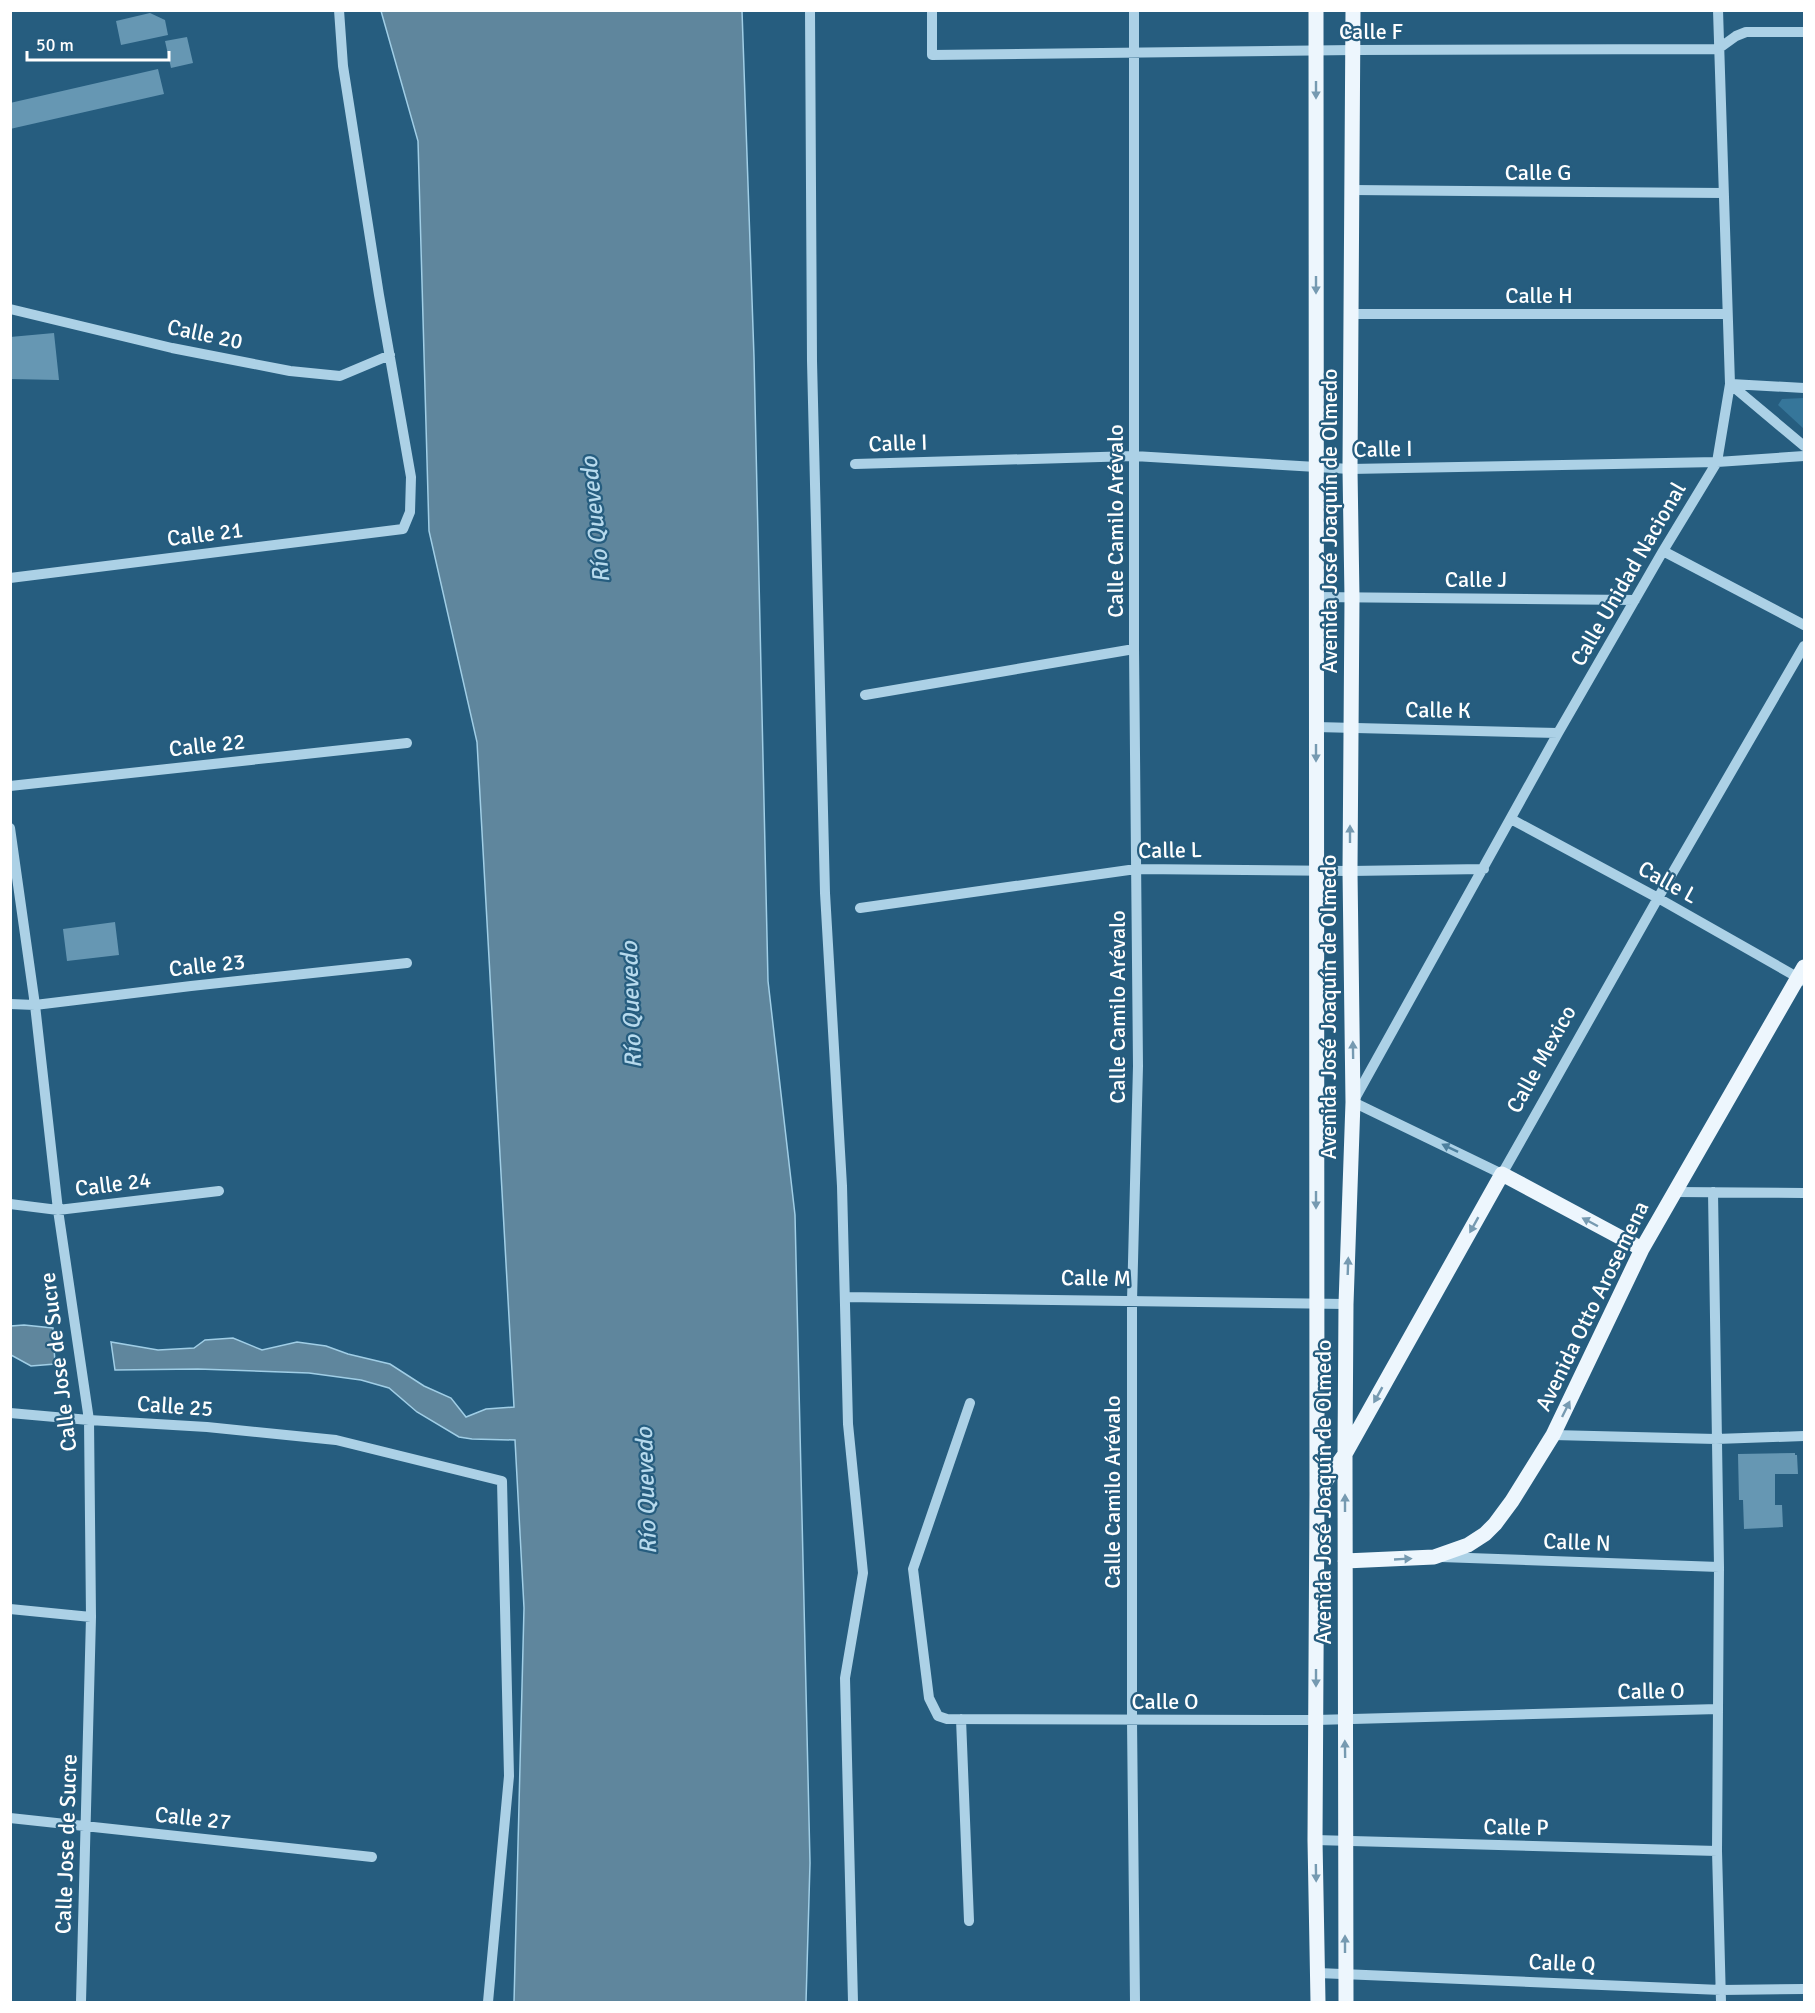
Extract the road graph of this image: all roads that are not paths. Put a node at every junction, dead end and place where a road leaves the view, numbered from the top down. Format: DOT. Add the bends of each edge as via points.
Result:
graph roads {
  1 [pos="339,10"];
  2 [pos="810,10"];
  3 [pos="932,10"];
  4 [pos="1134,10"];
  5 [pos="1316,10"];
  6 [pos="1353,10"];
  7 [pos="1718,10"];
  8 [pos="1804,32"];
  9 [pos="1718,49"];
  10 [pos="1354,50"];
  11 [pos="1316,51"];
  12 [pos="1135,54"];
  13 [pos="1352,190"];
  14 [pos="1724,193"];
  15 [pos="10,309"];
  16 [pos="1352,314"];
  17 [pos="1727,314"];
  18 [pos="390,355"];
  19 [pos="1730,384"];
  20 [pos="1804,388"];
  21 [pos="1804,446"];
  22 [pos="1134,456"];
  23 [pos="1804,456"];
  24 [pos="1717,462"];
  25 [pos="855,464"];
  26 [pos="1317,467"];
  27 [pos="1350,469"];
  28 [pos="1663,551"];
  29 [pos="10,578"];
  30 [pos="1316,597"];
  31 [pos="1352,598"];
  32 [pos="1635,600"];
  33 [pos="1804,625"];
  34 [pos="1804,646"];
  35 [pos="1134,650"];
  36 [pos="866,695"];
  37 [pos="1316,727"];
  38 [pos="1351,728"];
  39 [pos="1558,733"];
  40 [pos="407,743"];
  41 [pos="10,786"];
  42 [pos="1511,819"];
  43 [pos="10,828"];
  44 [pos="1484,868"];
  45 [pos="1136,869"];
  46 [pos="1316,869"];
  47 [pos="1350,871"];
  48 [pos="1658,898"];
  49 [pos="860,908"];
  50 [pos="407,963"];
  51 [pos="1802,975"];
  52 [pos="10,1004"];
  53 [pos="35,1005"];
  54 [pos="1353,1102"];
  55 [pos="1502,1174"];
  56 [pos="219,1191"];
  57 [pos="1675,1192"];
  58 [pos="1713,1192"];
  59 [pos="1804,1193"];
  60 [pos="10,1204"];
  61 [pos="58,1210"];
  62 [pos="1642,1250"];
  63 [pos="844,1297"];
  64 [pos="1132,1301"];
  65 [pos="1316,1304"];
  66 [pos="1346,1304"];
  67 [pos="970,1403"];
  68 [pos="10,1413"];
  69 [pos="89,1420"];
  70 [pos="1553,1435"];
  71 [pos="1804,1436"];
  72 [pos="1716,1439"];
  73 [pos="1345,1454"];
  74 [pos="1317,1493"];
  75 [pos="1434,1557"];
  76 [pos="1345,1562"];
  77 [pos="1719,1567"];
  78 [pos="10,1609"];
  79 [pos="91,1617"];
  80 [pos="1718,1709"];
  81 [pos="1344,1718"];
  82 [pos="961,1719"];
  83 [pos="1316,1720"];
  84 [pos="1132,1721"];
  85 [pos="10,1818"];
  86 [pos="86,1827"];
  87 [pos="1315,1840"];
  88 [pos="1345,1842"];
  89 [pos="1717,1851"];
  90 [pos="372,1857"];
  91 [pos="969,1921"];
  92 [pos="1318,1973"];
  93 [pos="1345,1973"];
  94 [pos="1804,1989"];
  95 [pos="1721,1990"];
  96 [pos="81,2002"];
  97 [pos="488,2002"];
  98 [pos="853,2002"];
  99 [pos="1135,2002"];
  100 [pos="1318,2002"];
  101 [pos="1346,2002"];
  102 [pos="1721,2002"];
  1 -- 18 [label="street" via="343,66"];
  2 -- 63 [label="street" via="812,361 825,893 842,1186"];
  3 -- 12 [label="street, Calle F" via="932,55"];
  4 -- 12 [label="street, Calle Camilo Arévalo"];
  5 -- 11 [label="main road, Avenida José Joaquín de Olmedo"];
  6 -- 10 [label="main road, Avenida José Joaquín de Olmedo"];
  7 -- 9 [label="street, Calle Unidad Nacional"];
  8 -- 9 [label="street" via="1746,32"];
  9 -- 10 [label="street, Calle F"];
  9 -- 14 [label="street, Calle Unidad Nacional"];
  10 -- 11 [label="street, Calle F"];
  10 -- 13 [label="main road, Avenida José Joaquín de Olmedo"];
  11 -- 12 [label="street, Calle F"];
  11 -- 26 [label="main road, Avenida José Joaquín de Olmedo, one-way"];
  12 -- 22 [label="street, Calle Camilo Arévalo"];
  13 -- 14 [label="street, Calle G"];
  13 -- 16 [label="main road, Avenida José Joaquín de Olmedo"];
  14 -- 17 [label="street, Calle Unidad Nacional"];
  15 -- 18 [label="street, Calle 20" via="172,348 290,371 340,376"];
  16 -- 17 [label="street, Calle H"];
  16 -- 27 [label="main road, Avenida José Joaquín de Olmedo"];
  17 -- 19 [label="street, Calle Unidad Nacional"];
  18 -- 29 [label="street, Calle 21" via="411,477 410,512 403,529"];
  19 -- 20 [label="street"];
  19 -- 21 [label="street"];
  19 -- 24 [label="street, Calle Unidad Nacional"];
  22 -- 25 [label="street, Calle I"];
  22 -- 26 [label="street, Calle I"];
  22 -- 35 [label="street, Calle Camilo Arévalo"];
  23 -- 24 [label="street, Calle I"];
  24 -- 27 [label="street, Calle I"];
  24 -- 28 [label="street, Calle Unidad Nacional"];
  26 -- 27 [label="street, Calle I"];
  26 -- 30 [label="main road, Avenida José Joaquín de Olmedo"];
  27 -- 31 [label="main road, Avenida José Joaquín de Olmedo"];
  28 -- 32 [label="street, Calle Unidad Nacional"];
  28 -- 33 [label="street"];
  30 -- 31 [label="street, Calle J"];
  30 -- 37 [label="main road, Avenida José Joaquín de Olmedo"];
  31 -- 32 [label="street, Calle J"];
  31 -- 38 [label="main road, Avenida José Joaquín de Olmedo"];
  32 -- 39 [label="street, Calle Unidad Nacional"];
  34 -- 48 [label="street, Calle Mexico"];
  35 -- 36 [label="street"];
  35 -- 45 [label="street, Calle Camilo Arévalo"];
  37 -- 38 [label="street, Calle K"];
  37 -- 46 [label="main road, Avenida José Joaquín de Olmedo, one-way"];
  38 -- 39 [label="street, Calle K"];
  47 -- 38 [label="main road, Avenida José Joaquín de Olmedo, one-way"];
  39 -- 42 [label="street, Calle Unidad Nacional"];
  40 -- 41 [label="street, Calle 22"];
  42 -- 44 [label="street, Calle Unidad Nacional"];
  42 -- 48 [label="street, Calle L"];
  43 -- 53 [label="street, Calle Jose de Sucre"];
  44 -- 47 [label="street, Calle L"];
  44 -- 54 [label="street, Calle Unidad Nacional"];
  45 -- 46 [label="street, Calle L"];
  45 -- 49 [label="street, Calle L"];
  45 -- 64 [label="street, Calle Camilo Arévalo" via="1138,1066"];
  46 -- 47 [label="street, Calle L"];
  46 -- 65 [label="main road, Avenida José Joaquín de Olmedo, one-way"];
  54 -- 47 [label="main road, Avenida José Joaquín de Olmedo, one-way"];
  48 -- 51 [label="street, Calle L"];
  48 -- 55 [label="street, Calle Mexico"];
  50 -- 53 [label="street, Calle 23"];
  51 -- 57 [label="main road, Avenida Otto Arosemena"];
  52 -- 53 [label="street, Calle 23"];
  53 -- 61 [label="street, Calle Jose de Sucre"];
  55 -- 54 [label="street, one-way"];
  66 -- 54 [label="main road, Avenida José Joaquín de Olmedo, one-way"];
  62 -- 55 [label="main road, one-way"];
  55 -- 73 [label="main road, Calle Mexico, one-way"];
  56 -- 61 [label="street, Calle 24"];
  57 -- 58 [label="street"];
  57 -- 62 [label="main road, Avenida Otto Arosemena"];
  58 -- 59 [label="street"];
  58 -- 72 [label="street"];
  60 -- 61 [label="street, Calle 24"];
  61 -- 69 [label="street, Calle Jose de Sucre"];
  70 -- 62 [label="main road, Avenida Otto Arosemena, one-way"];
  63 -- 64 [label="street, Calle M"];
  63 -- 98 [label="street" via="848,1424 863,1573 845,1678"];
  64 -- 65 [label="street, Calle M"];
  64 -- 84 [label="street, Calle Camilo Arévalo"];
  65 -- 66 [label="street, Calle M"];
  65 -- 74 [label="main road, Avenida José Joaquín de Olmedo"];
  66 -- 73 [label="main road, Avenida José Joaquín de Olmedo"];
  67 -- 82 [label="street, Calle O" via="913,1569 929,1698 938,1716"];
  68 -- 69 [label="street, Calle 25"];
  69 -- 79 [label="street, Calle Jose de Sucre"];
  69 -- 97 [label="street, Calle 25" via="336,1440 502,1481 509,1776"];
  70 -- 72 [label="street"];
  70 -- 75 [label="main road, Avenida Otto Arosemena" via="1495,1524 1468,1545"];
  71 -- 72 [label="street"];
  72 -- 77 [label="street"];
  73 -- 74 [label="main road, Calle Mexico"];
  76 -- 73 [label="main road, Avenida José Joaquín de Olmedo, one-way"];
  74 -- 83 [label="main road, Avenida José Joaquín de Olmedo, one-way"];
  76 -- 75 [label="main road, Avenida Otto Arosemena, one-way"];
  75 -- 77 [label="street, Calle N"];
  76 -- 81 [label="main road, Avenida José Joaquín de Olmedo"];
  77 -- 80 [label="street"];
  78 -- 79 [label="street"];
  79 -- 86 [label="street, Calle Jose de Sucre"];
  80 -- 81 [label="street, Calle O"];
  80 -- 89 [label="street"];
  81 -- 83 [label="street, Calle O"];
  88 -- 81 [label="main road, Avenida José Joaquín de Olmedo, one-way"];
  82 -- 84 [label="street, Calle O"];
  82 -- 91 [label="street"];
  83 -- 84 [label="street, Calle O"];
  83 -- 87 [label="main road, Avenida José Joaquín de Olmedo"];
  84 -- 99 [label="street, Calle Camilo Arévalo"];
  85 -- 86 [label="street, Calle 27"];
  86 -- 90 [label="street, Calle 27"];
  86 -- 96 [label="street, Calle Jose de Sucre"];
  87 -- 88 [label="street, Calle P"];
  87 -- 92 [label="main road, Avenida José Joaquín de Olmedo, one-way"];
  88 -- 89 [label="street, Calle P"];
  93 -- 88 [label="main road, Avenida José Joaquín de Olmedo, one-way"];
  89 -- 95 [label="street"];
  92 -- 93 [label="street, Calle Q"];
  92 -- 100 [label="main road, Avenida José Joaquín de Olmedo"];
  93 -- 95 [label="street, Calle Q"];
  93 -- 101 [label="main road, Avenida José Joaquín de Olmedo"];
  94 -- 95 [label="street, Calle Q"];
  95 -- 102 [label="street"];
}
